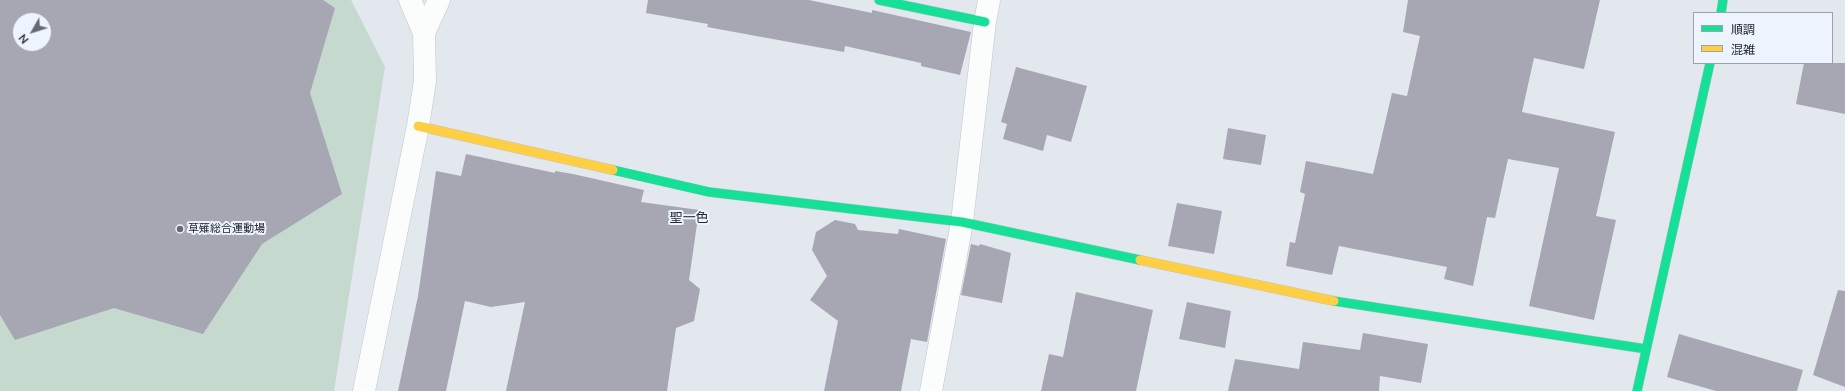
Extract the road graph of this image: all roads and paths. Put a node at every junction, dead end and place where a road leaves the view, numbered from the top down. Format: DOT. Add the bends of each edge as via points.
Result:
graph roads {
  1 [pos="410,0"];
  2 [pos="438,0"];
  3 [pos="880,0"];
  4 [pos="989,0"];
  5 [pos="1723,0"];
  6 [pos="1721,12"];
  7 [pos="984,22"];
  8 [pos="424,33"];
  9 [pos="1710,64"];
  10 [pos="418,126"];
  11 [pos="962,222"];
  12 [pos="1646,349"];
  13 [pos="364,391"];
  14 [pos="931,391"];
  15 [pos="1638,391"];
  1 -- 8 [label="street"];
  2 -- 8 [label="street"];
  3 -- 7 [label="street"];
  4 -- 7 [label="street"];
  5 -- 6 [label="street"];
  7 -- 11 [label="street"];
  8 -- 10 [label="street" via="425,81"];
  9 -- 12 [label="street"];
  10 -- 11 [label="street" via="709,192"];
  10 -- 13 [label="street"];
  11 -- 12 [label="street" via="1358,306"];
  11 -- 14 [label="street"];
  12 -- 15 [label="street"];
}
